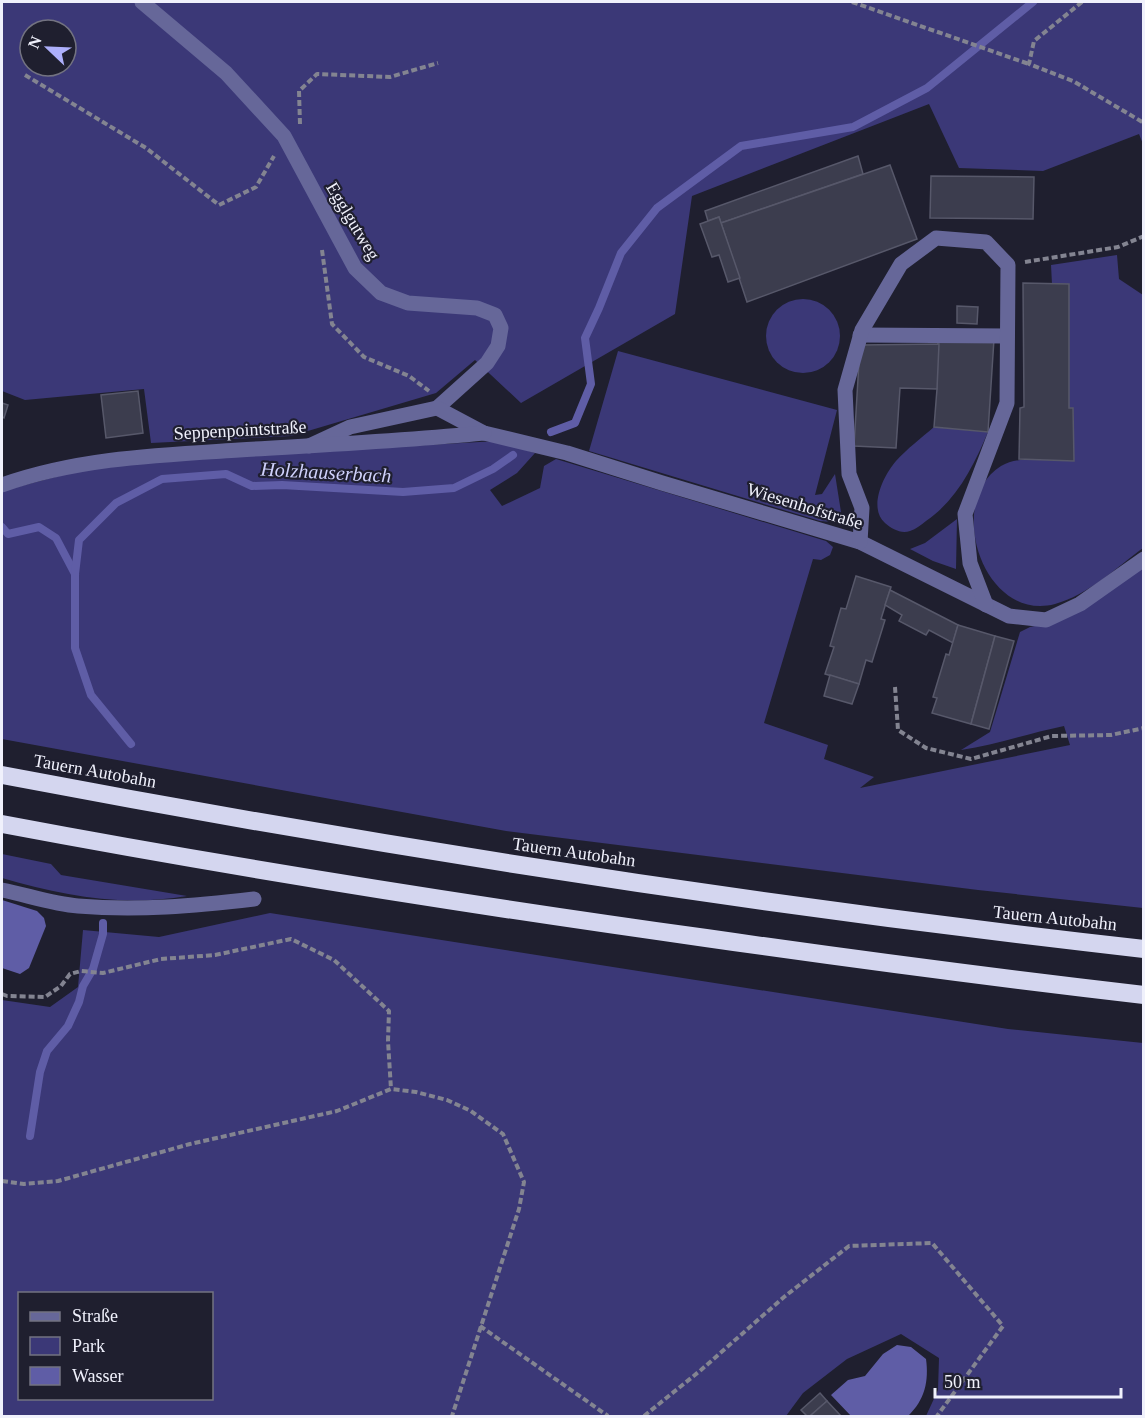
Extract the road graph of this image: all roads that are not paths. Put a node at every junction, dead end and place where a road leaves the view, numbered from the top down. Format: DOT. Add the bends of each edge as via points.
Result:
graph roads {
  1 [pos="142,2"];
  2 [pos="860,335"];
  3 [pos="1007,336"];
  4 [pos="440,405"];
  5 [pos="484,433"];
  6 [pos="309,446"];
  7 [pos="2,485"];
  8 [pos="860,542"];
  9 [pos="1143,559"];
  10 [pos="986,605"];
  11 [pos="2,775"];
  12 [pos="2,824"];
  13 [pos="2,890"];
  14 [pos="254,898"];
  15 [pos="1143,949"];
  16 [pos="1143,994"];
  1 -- 4 [label="street, Egglgutweg" via="226,72 284,136 355,268 381,293 408,303 477,308 495,315 501,328 498,346 487,363"];
  2 -- 3 [label="street"];
  2 -- 3 [label="street" via="901,264 936,237 986,242 1008,265"];
  2 -- 8 [label="street" via="845,390 849,474 862,508"];
  3 -- 10 [label="street" via="1007,403 965,514 970,563"];
  4 -- 5 [label="street, Wiesenhofstraße"];
  4 -- 6 [label="street, Egglgutweg" via="350,427"];
  5 -- 6 [label="street, Seppenpointstraße"];
  5 -- 8 [label="street, Wiesenhofstraße" via="567,453"];
  6 -- 7 [label="street, Seppenpointstraße" via="137,456 76,465"];
  8 -- 10 [label="street, Wiesenhofstraße"];
  9 -- 10 [label="street, Wiesenhofstraße" via="1080,604 1046,620 1009,616"];
  11 -- 15 [label="highway, Tauern Autobahn" via="515,864 974,930"];
  12 -- 16 [label="highway" via="488,907 976,976"];
  13 -- 14 [label="street" via="76,906 123,909 186,907"];
}
